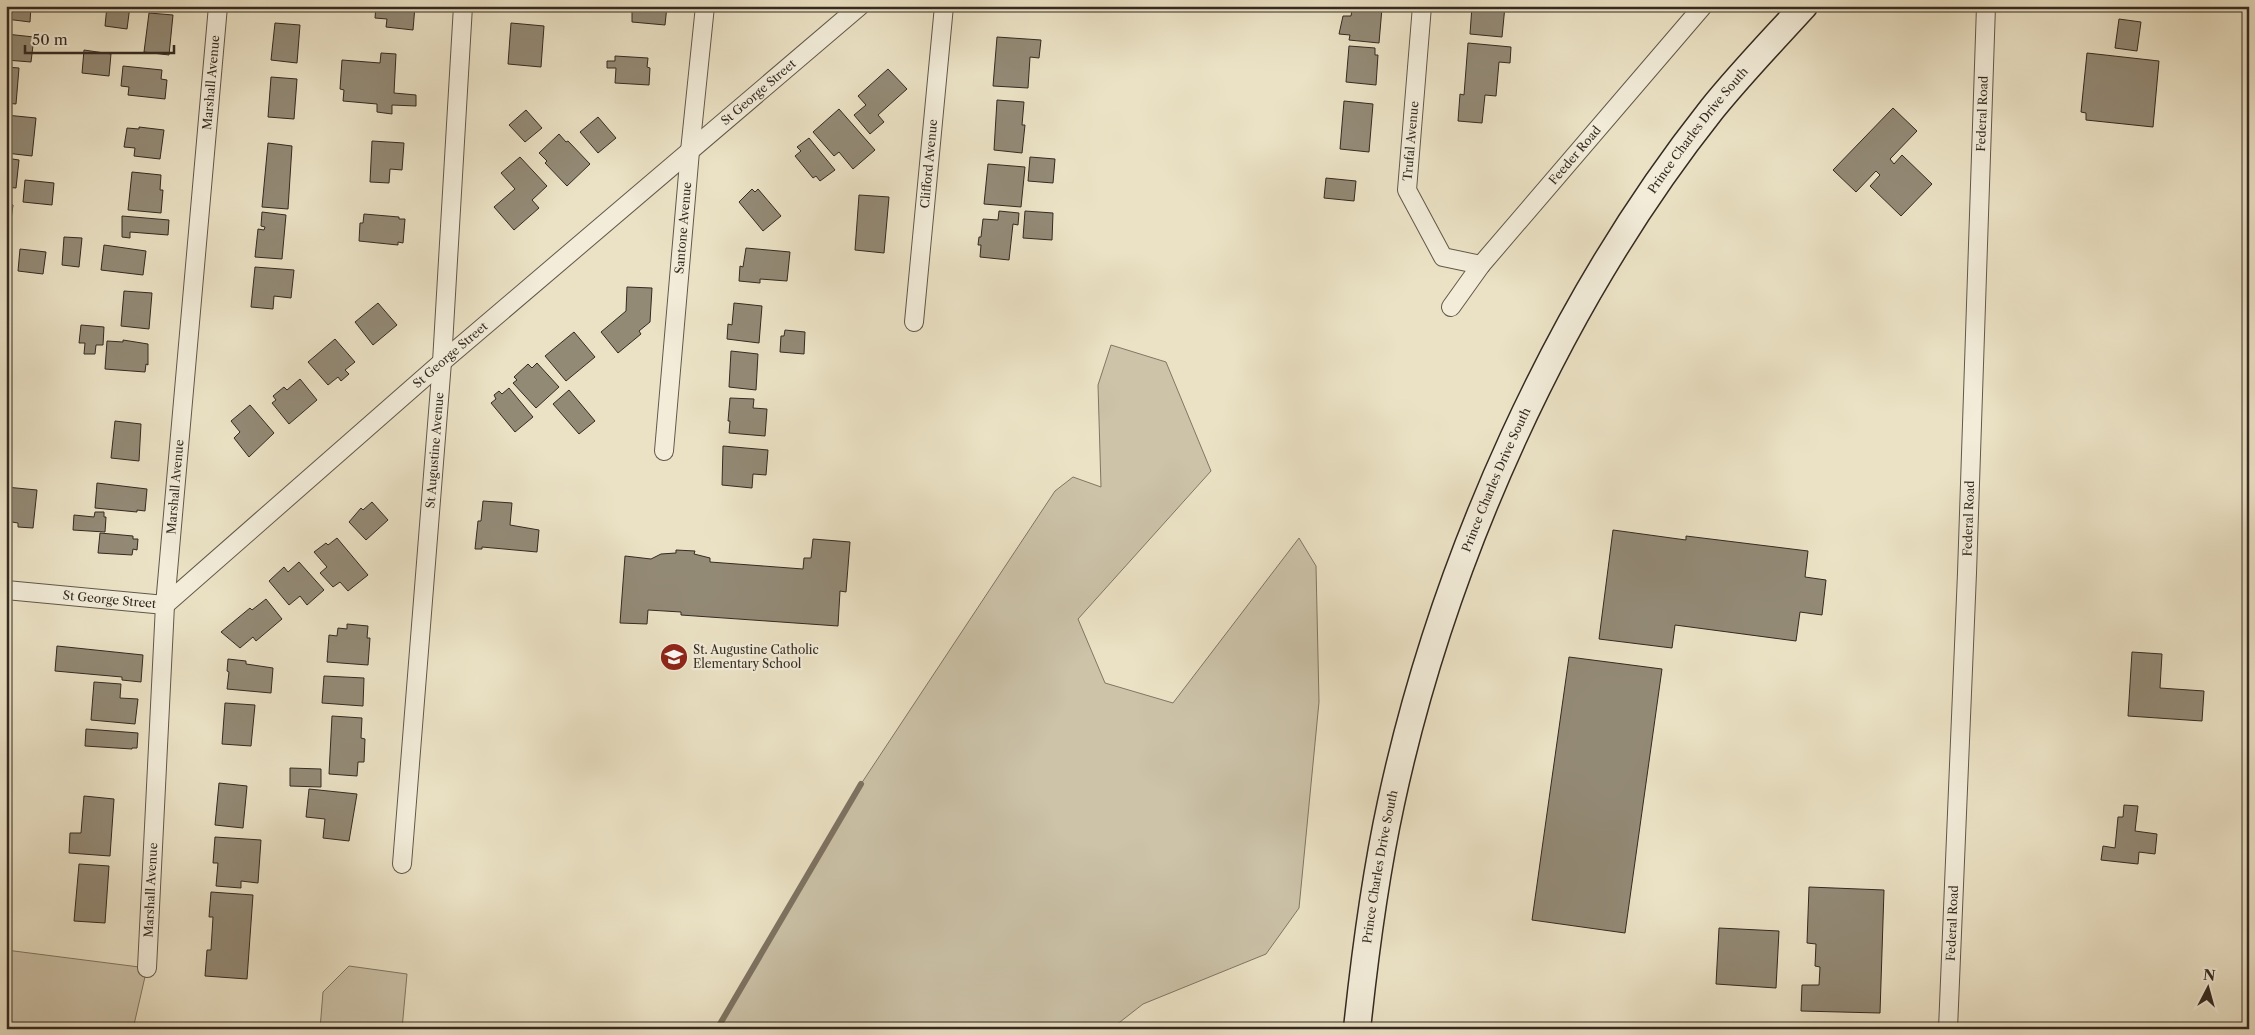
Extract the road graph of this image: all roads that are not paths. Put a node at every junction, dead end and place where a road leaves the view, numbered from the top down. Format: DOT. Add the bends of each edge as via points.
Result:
graph roads {
  1 [pos="218,6"];
  2 [pos="463,6"];
  3 [pos="705,6"];
  4 [pos="860,6"];
  5 [pos="944,6"];
  6 [pos="1422,6"];
  7 [pos="1703,6"];
  8 [pos="1804,6"];
  9 [pos="1986,6"];
  10 [pos="690,150"];
  11 [pos="1481,265"];
  12 [pos="1451,308"];
  13 [pos="914,322"];
  14 [pos="442,362"];
  15 [pos="664,451"];
  16 [pos="6,590"];
  17 [pos="166,605"];
  18 [pos="402,864"];
  19 [pos="147,968"];
  20 [pos="1357,1029"];
  21 [pos="1948,1029"];
  1 -- 17 [label="street, Marshall Avenue"];
  2 -- 14 [label="street, St Augustine Avenue"];
  3 -- 10 [label="street, Santone Avenue"];
  4 -- 10 [label="street, St George Street"];
  5 -- 13 [label="street, Clifford Avenue"];
  6 -- 11 [label="street, Trufal Avenue" via="1407,190 1443,257"];
  7 -- 11 [label="street, Feeder Road"];
  8 -- 20 [label="main road, Prince Charles Drive South" via="1713,108 1646,200 1569,326 1506,455 1466,551 1417,698 1376,879"];
  9 -- 21 [label="street, Federal Road"];
  10 -- 14 [label="street, St George Street"];
  10 -- 15 [label="street, Santone Avenue"];
  11 -- 12 [label="street, Feeder Road"];
  14 -- 17 [label="street, St George Street"];
  14 -- 18 [label="street, St Augustine Avenue"];
  16 -- 17 [label="street, St George Street"];
  17 -- 19 [label="street, Marshall Avenue"];
}
